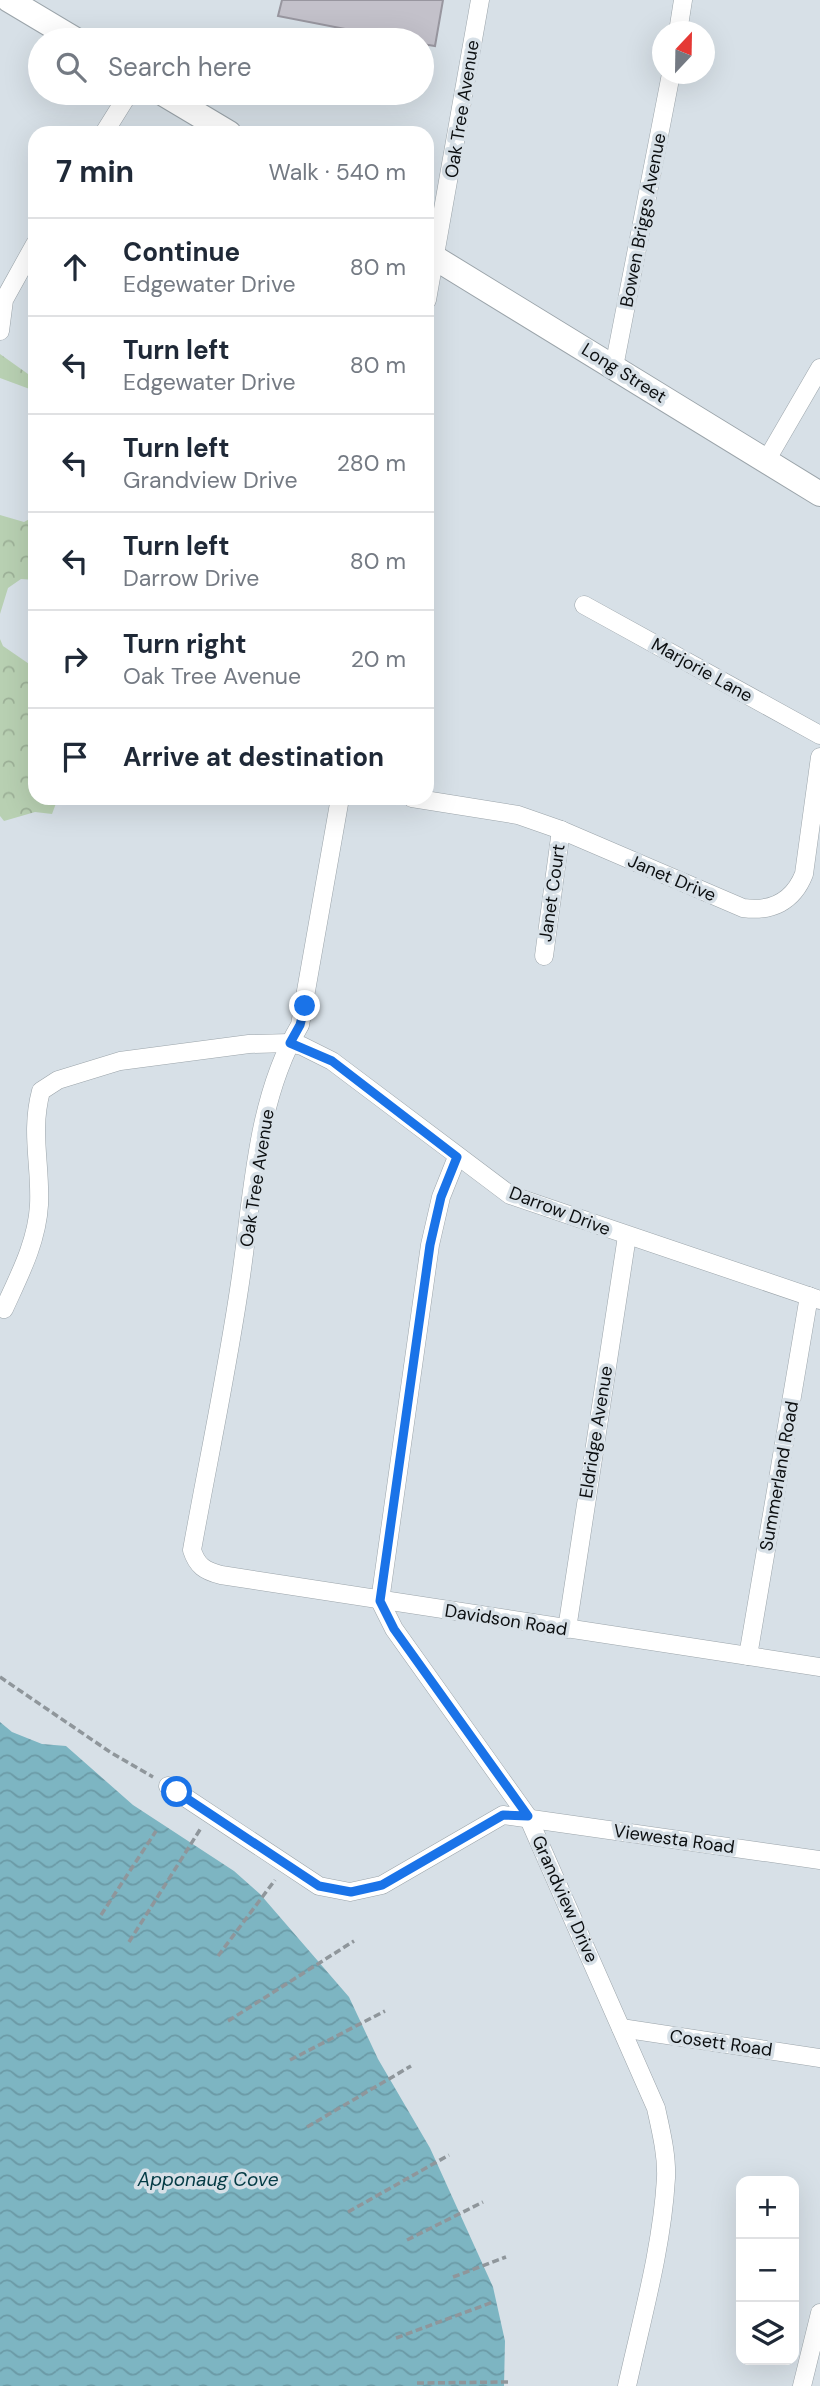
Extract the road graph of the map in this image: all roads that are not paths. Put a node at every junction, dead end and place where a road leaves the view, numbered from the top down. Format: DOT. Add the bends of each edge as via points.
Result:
graph roads {
  1 [pos="9,0"];
  2 [pos="480,0"];
  3 [pos="683,0"];
  4 [pos="680,21"];
  5 [pos="56,28"];
  6 [pos="669,84"];
  7 [pos="122,105"];
  8 [pos="182,105"];
  9 [pos="108,126"];
  10 [pos="217,126"];
  11 [pos="434,235"];
  12 [pos="28,257"];
  13 [pos="434,257"];
  14 [pos="0,331"];
  15 [pos="614,367"];
  16 [pos="820,368"];
  17 [pos="766,461"];
  18 [pos="820,494"];
  19 [pos="584,605"];
  20 [pos="820,735"];
  21 [pos="820,757"];
  22 [pos="434,802"];
  23 [pos="339,805"];
  24 [pos="561,830"];
  25 [pos="544,956"];
  26 [pos="290,1043"];
  27 [pos="457,1157"];
  28 [pos="627,1236"];
  29 [pos="814,1298"];
  30 [pos="4,1309"];
  31 [pos="196,1563"];
  32 [pos="380,1601"];
  33 [pos="567,1629"];
  34 [pos="748,1656"];
  35 [pos="820,1667"];
  36 [pos="168,1786"];
  37 [pos="528,1816"];
  38 [pos="820,1860"];
  39 [pos="621,2028"];
  40 [pos="820,2057"];
  41 [pos="820,2313"];
  42 [pos="627,2386"];
  43 [pos="802,2386"];
  1 -- 5 [label="street"];
  2 -- 11 [label="street, Oak Tree Avenue"];
  3 -- 4 [label="street"];
  6 -- 15 [label="street, Bowen Briggs Avenue"];
  7 -- 9 [label="street"];
  8 -- 10 [label="street"];
  12 -- 14 [label="street" via="4,300"];
  13 -- 15 [label="street, Long Street"];
  15 -- 17 [label="street, Long Street"];
  16 -- 17 [label="street"];
  17 -- 18 [label="street, Long Street"];
  19 -- 20 [label="street, Marjorie Lane"];
  21 -- 24 [label="street, Janet Drive" via="804,874 796,890 769,909 743,908"];
  22 -- 24 [label="street, Janet Drive" via="518,815"];
  23 -- 26 [label="street, Oak Tree Avenue" via="305,1006"];
  24 -- 25 [label="street, Janet Court"];
  26 -- 27 [label="street, Darrow Drive" via="332,1061"];
  26 -- 30 [label="street, Darrow Drive" via="195,1049 120,1061 58,1080 41,1091 34,1143 39,1204 34,1239"];
  26 -- 31 [label="street, Oak Tree Avenue" via="271,1093 255,1172 222,1393 192,1550"];
  27 -- 28 [label="street, Darrow Drive" via="510,1195"];
  27 -- 32 [label="street" via="441,1197 430,1245"];
  28 -- 29 [label="street, Darrow Drive"];
  28 -- 33 [label="street, Eldridge Avenue"];
  29 -- 34 [label="street, Summerland Road"];
  31 -- 32 [label="street, Davidson Road" via="221,1575"];
  32 -- 33 [label="street, Davidson Road"];
  32 -- 37 [label="street, Grandview Drive" via="394,1629"];
  33 -- 34 [label="street, Davidson Road"];
  34 -- 35 [label="street, Davidson Road"];
  36 -- 37 [label="street, Viewesta Road" via="319,1886 351,1892 382,1885 503,1815"];
  37 -- 38 [label="street, Viewesta Road"];
  37 -- 39 [label="street, Grandview Drive"];
  39 -- 40 [label="street, Cosett Road"];
  39 -- 42 [label="street, Grandview Drive" via="656,2109 666,2177"];
  41 -- 43 [label="street"];
}
